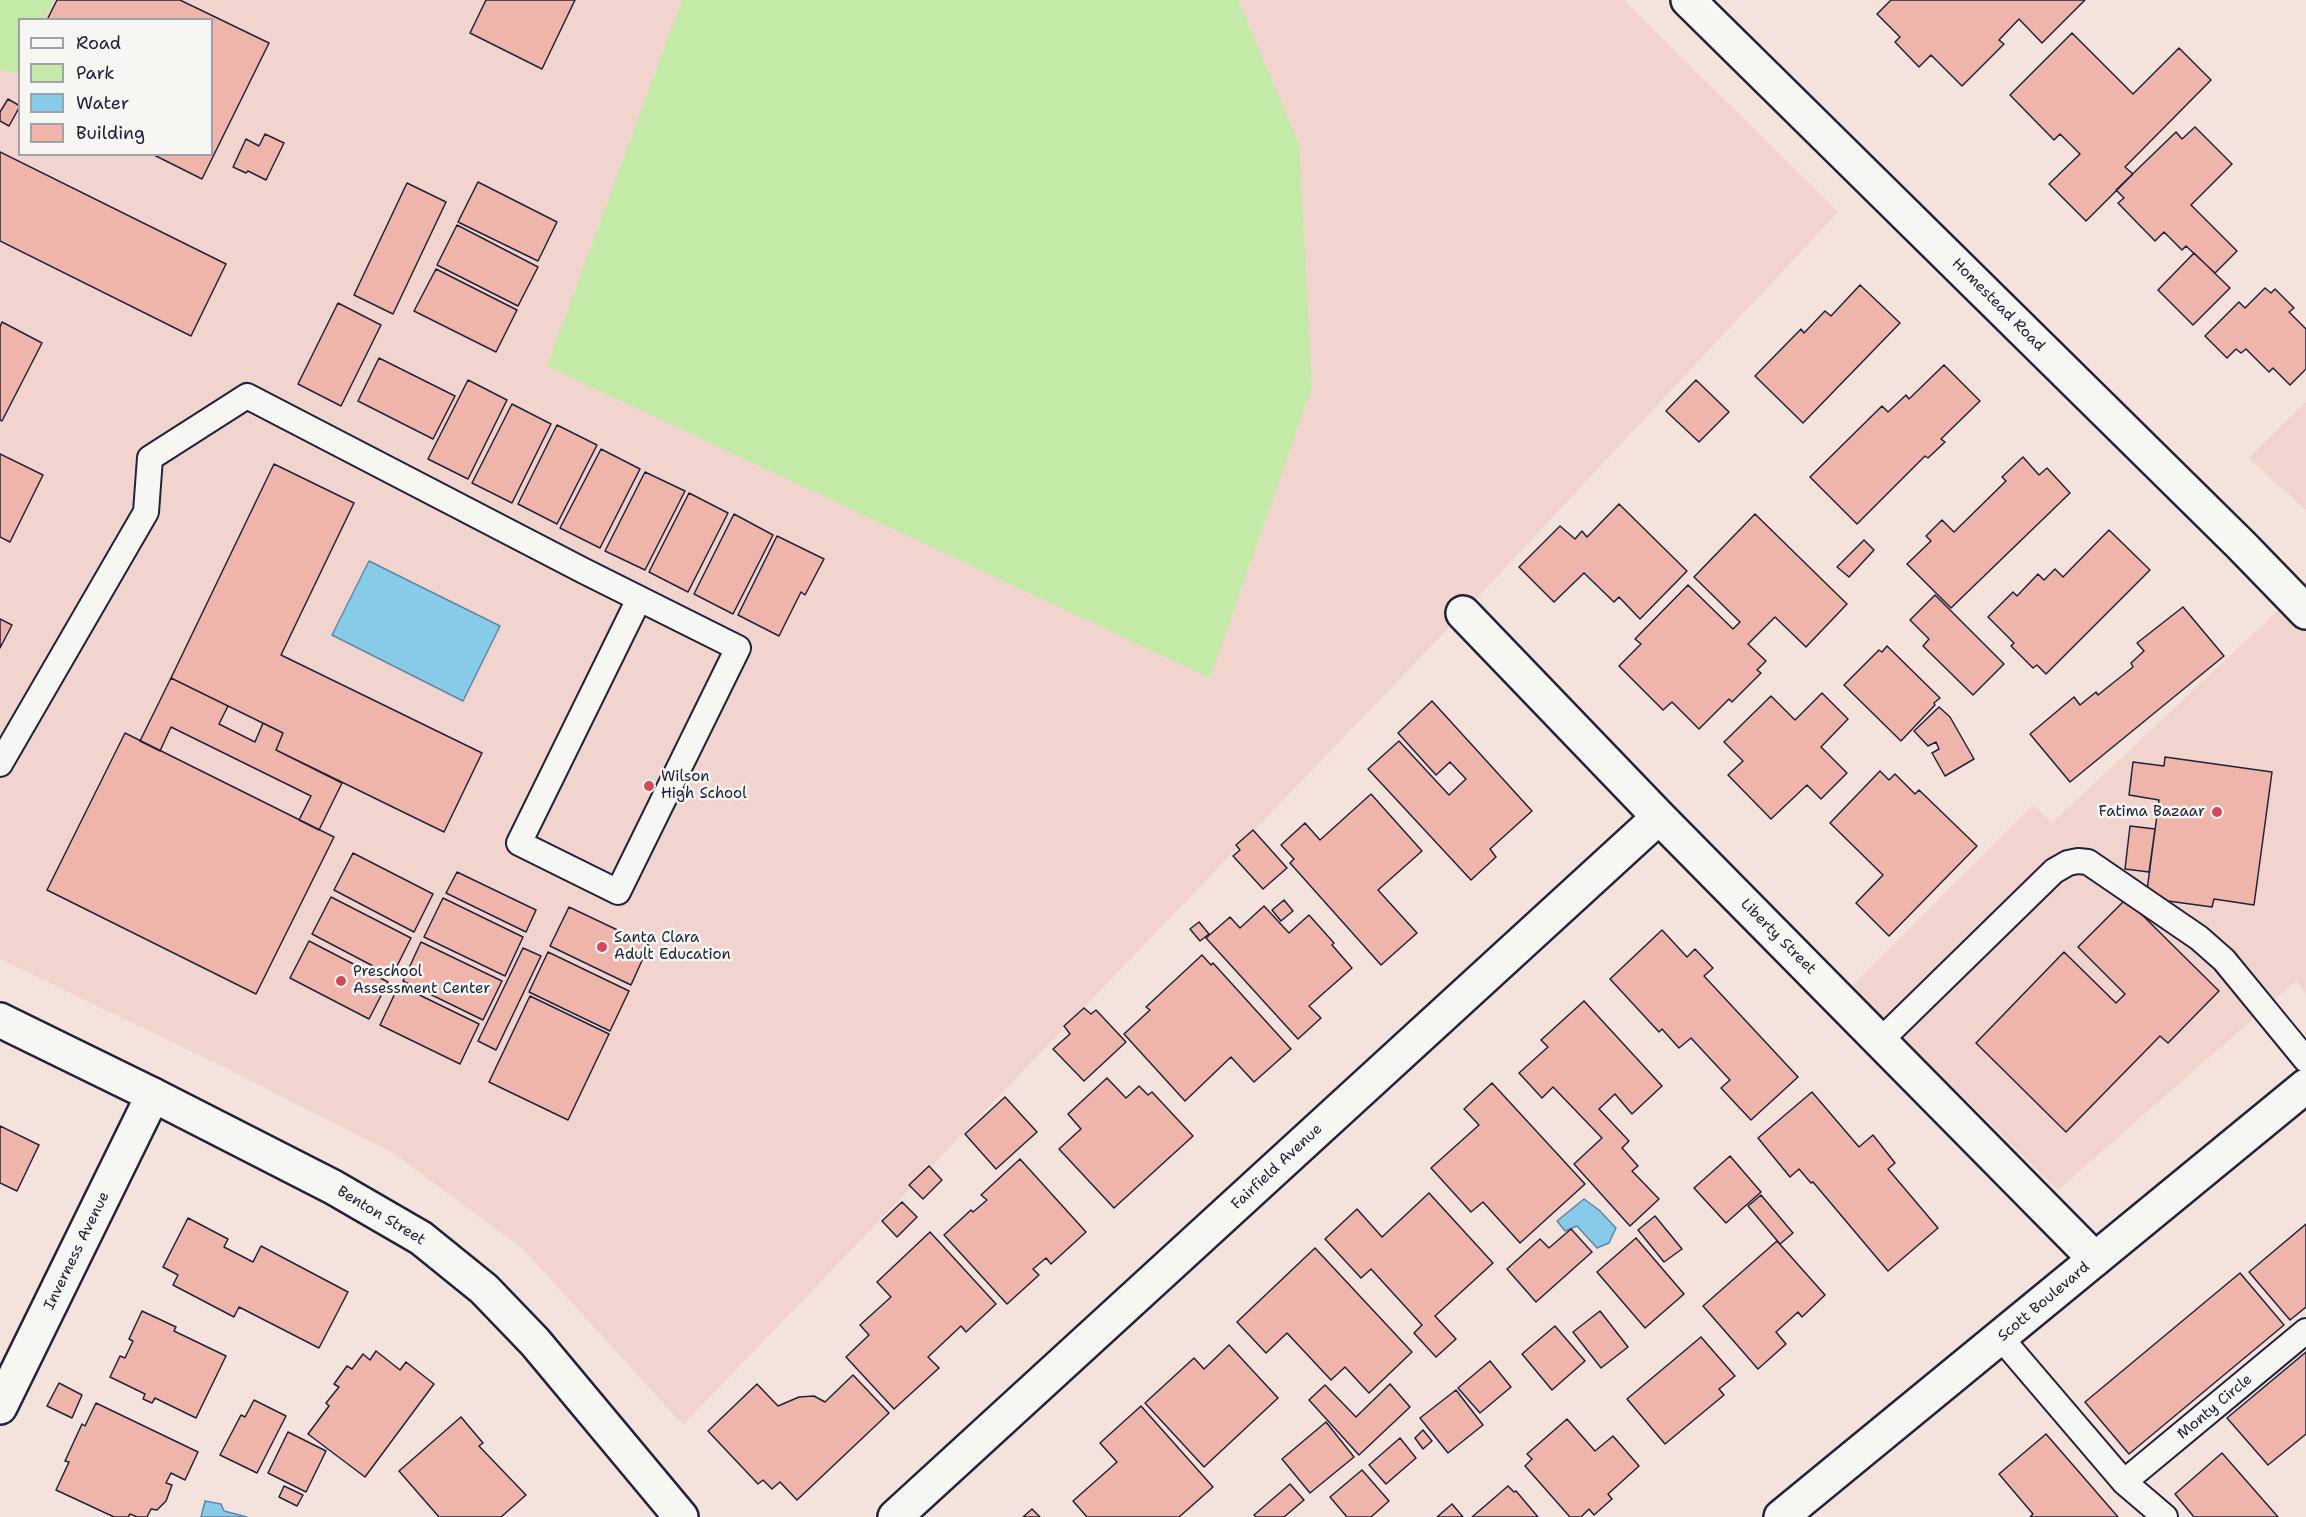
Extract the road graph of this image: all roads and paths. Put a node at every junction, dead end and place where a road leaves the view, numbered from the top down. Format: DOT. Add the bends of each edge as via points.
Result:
graph roads {
  1 [pos="1688,0"];
  2 [pos="639,599"];
  3 [pos="2306,612"];
  4 [pos="1463,613"];
  5 [pos="0,764"];
  6 [pos="1659,817"];
  7 [pos="0,1020"];
  8 [pos="1880,1041"];
  9 [pos="2306,1060"];
  10 [pos="2306,1086"];
  11 [pos="153,1095"];
  12 [pos="2095,1259"];
  13 [pos="2306,1331"];
  14 [pos="2001,1338"];
  15 [pos="0,1407"];
  16 [pos="2124,1482"];
  17 [pos="681,1517"];
  18 [pos="896,1517"];
  19 [pos="1781,1517"];
  20 [pos="2165,1517"];
  1 -- 3 [label="main road, Homestead Road"];
  2 -- 2 [label="lane" via="519,843 618,892 738,648"];
  2 -- 5 [label="lane" via="246,396 150,458 146,512"];
  4 -- 6 [label="main road, Liberty Street"];
  6 -- 8 [label="main road, Liberty Street"];
  6 -- 18 [label="main road, Fairfield Avenue"];
  7 -- 11 [label="main road, Benton Street"];
  8 -- 9 [label="lane" via="2054,871 2078,861 2088,862 2199,938 2224,960"];
  8 -- 12 [label="main road, Liberty Street"];
  10 -- 12 [label="main road, Scott Boulevard"];
  11 -- 15 [label="main road, Inverness Avenue"];
  11 -- 17 [label="main road, Benton Street" via="333,1187 421,1238 483,1289 535,1342"];
  12 -- 14 [label="main road, Scott Boulevard"];
  13 -- 16 [label="lane, Monty Circle"];
  14 -- 16 [label="lane"];
  14 -- 19 [label="main road, Scott Boulevard"];
  16 -- 20 [label="lane"];
}
